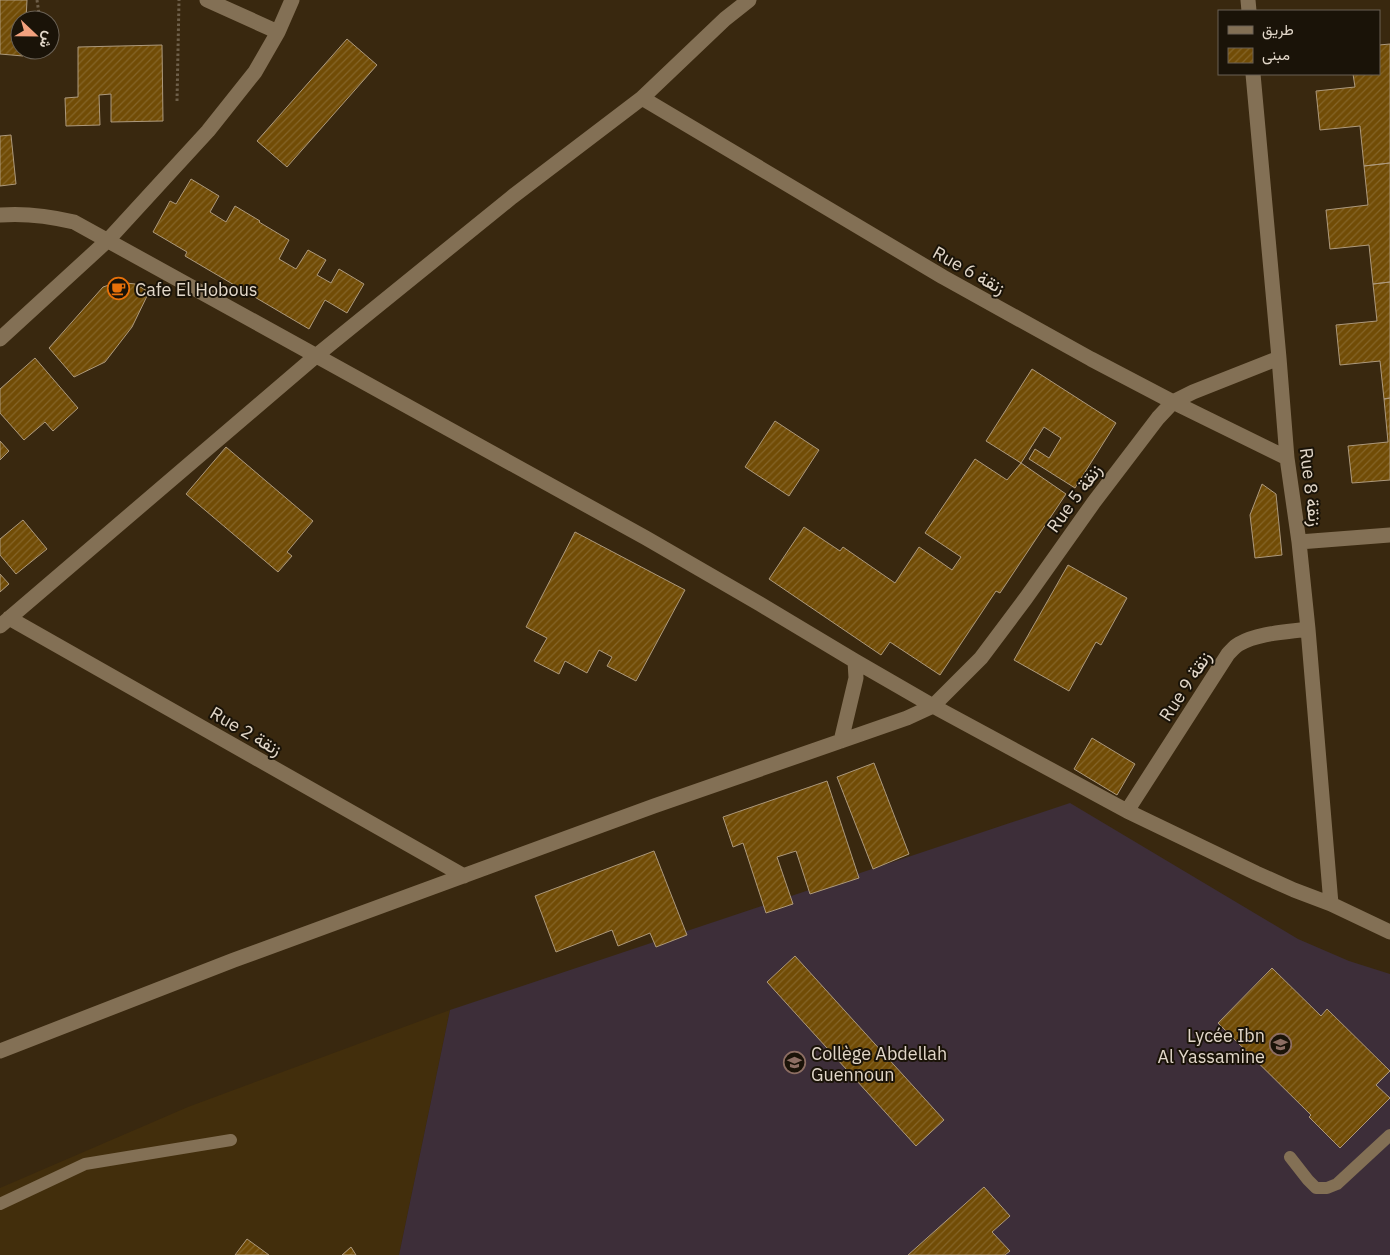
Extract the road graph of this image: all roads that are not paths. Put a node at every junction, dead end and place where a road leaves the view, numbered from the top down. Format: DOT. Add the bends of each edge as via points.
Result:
graph roads {
  1 [pos="207,0"];
  2 [pos="292,0"];
  3 [pos="749,0"];
  4 [pos="278,32"];
  5 [pos="1253,75"];
  6 [pos="642,98"];
  7 [pos="0,215"];
  8 [pos="108,240"];
  9 [pos="0,339"];
  10 [pos="316,355"];
  11 [pos="1279,358"];
  12 [pos="1173,402"];
  13 [pos="1287,458"];
  14 [pos="1390,535"];
  15 [pos="1299,542"];
  16 [pos="5,622"];
  17 [pos="1308,629"];
  18 [pos="855,661"];
  19 [pos="933,706"];
  20 [pos="841,741"];
  21 [pos="1127,811"];
  22 [pos="464,876"];
  23 [pos="1330,904"];
  24 [pos="1390,932"];
  25 [pos="0,1051"];
  26 [pos="1390,1135"];
  27 [pos="231,1140"];
  28 [pos="1290,1157"];
  29 [pos="0,1204"];
  1 -- 4 [label="street"];
  2 -- 4 [label="street"];
  3 -- 6 [label="street"];
  4 -- 8 [label="street" via="255,72 208,131"];
  5 -- 11 [label="street, Rue 8 زنقة"];
  6 -- 10 [label="street" via="512,197"];
  6 -- 12 [label="street, Rue 6 زنقة" via="943,277"];
  7 -- 8 [label="street" via="47,216 74,222"];
  8 -- 9 [label="street"];
  8 -- 10 [label="street"];
  10 -- 16 [label="street"];
  10 -- 18 [label="street" via="646,538"];
  11 -- 12 [label="street, Rue 5 زنقة"];
  11 -- 13 [label="street, Rue 8 زنقة"];
  12 -- 13 [label="street, Rue 6 زنقة"];
  12 -- 19 [label="street, Rue 5 زنقة" via="1100,494 981,658"];
  13 -- 15 [label="street, Rue 8 زنقة"];
  14 -- 15 [label="street"];
  15 -- 17 [label="street, Rue 8 زنقة"];
  16 -- 22 [label="street, Rue 2 زنقة"];
  17 -- 21 [label="street, Rue 9 زنقة" via="1251,639 1228,654"];
  17 -- 23 [label="street, Rue 8 زنقة"];
  18 -- 19 [label="street"];
  18 -- 20 [label="street" via="856,678"];
  19 -- 20 [label="street"];
  19 -- 21 [label="street"];
  20 -- 22 [label="street"];
  21 -- 23 [label="street" via="1286,887"];
  22 -- 25 [label="street"];
  23 -- 24 [label="street"];
  26 -- 28 [label="lane" via="1337,1184 1327,1188 1316,1188"];
  27 -- 29 [label="lane" via="85,1164"];
}
